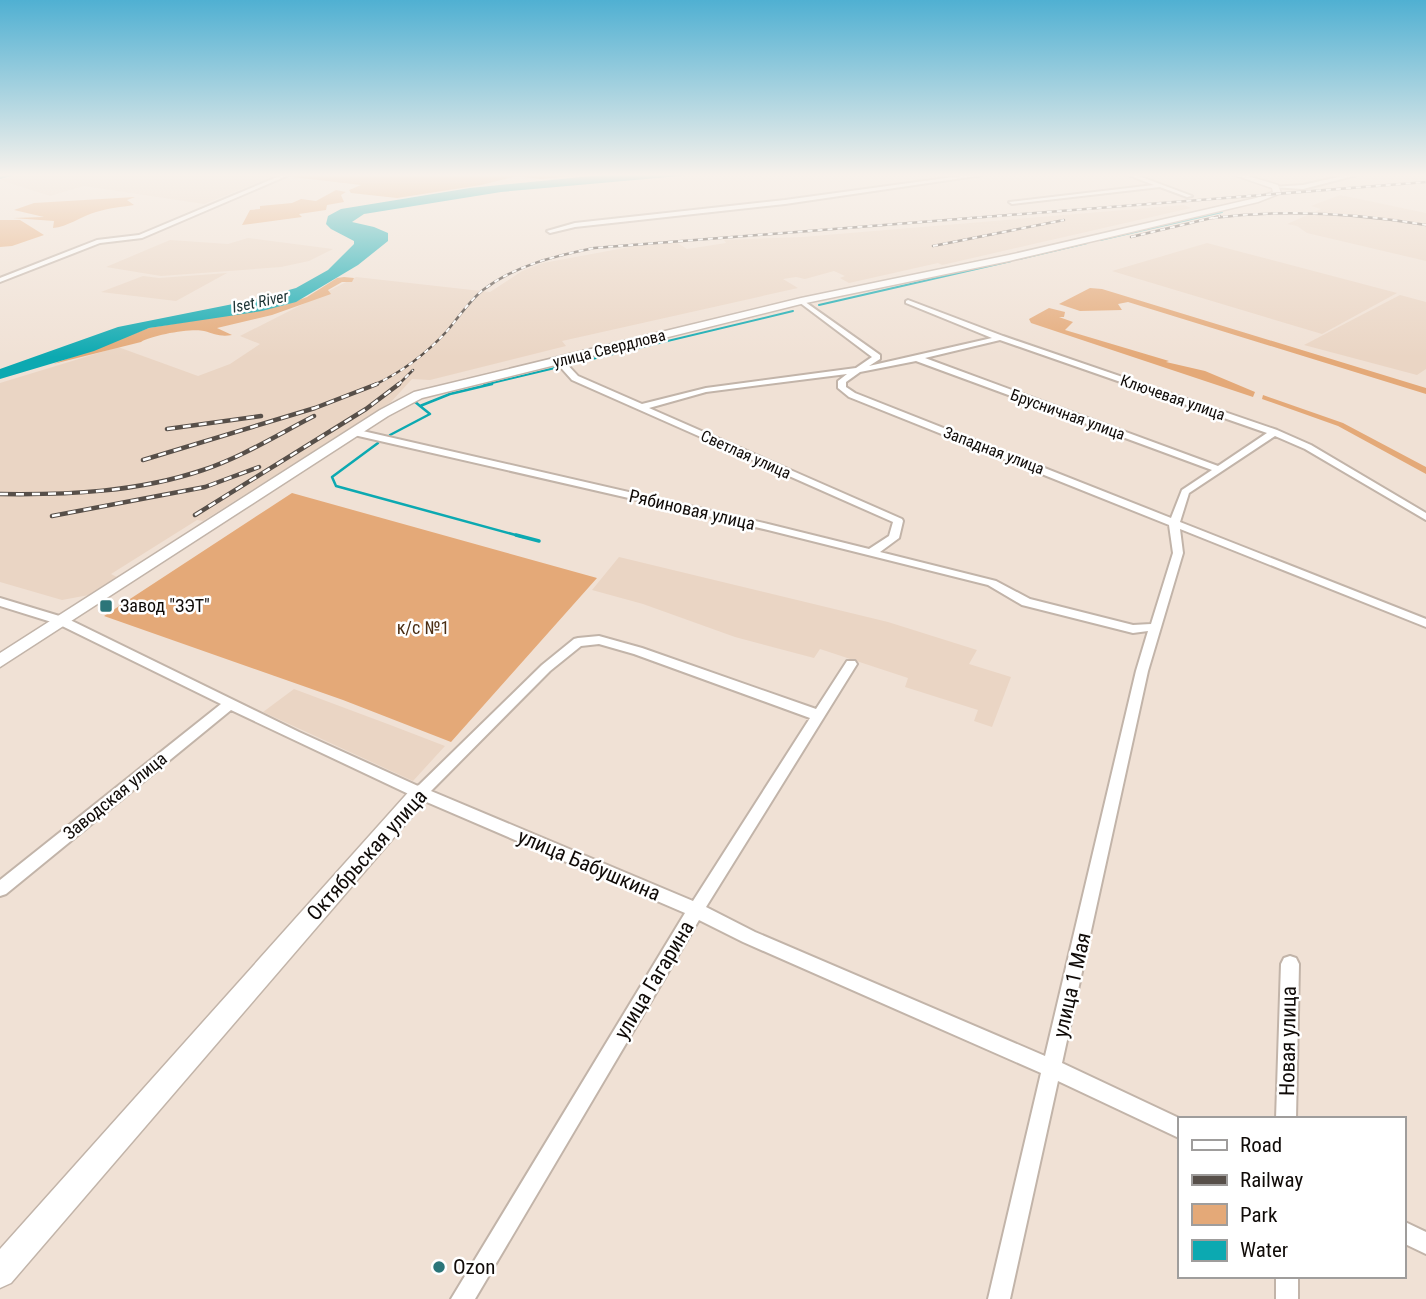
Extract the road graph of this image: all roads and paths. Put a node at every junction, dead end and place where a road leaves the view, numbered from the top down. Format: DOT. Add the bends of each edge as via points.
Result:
graph roads {
  1 [pos="143,236"];
  2 [pos="1105,236"];
  3 [pos="0,280"];
  4 [pos="801,302"];
  5 [pos="908,302"];
  6 [pos="1000,338"];
  7 [pos="919,358"];
  8 [pos="558,360"];
  9 [pos="861,368"];
  10 [pos="642,407"];
  11 [pos="354,432"];
  12 [pos="1274,432"];
  13 [pos="1218,469"];
  14 [pos="1426,517"];
  15 [pos="1174,524"];
  16 [pos="870,553"];
  17 [pos="0,602"];
  18 [pos="62,621"];
  19 [pos="1426,622"];
  20 [pos="1155,627"];
  21 [pos="0,661"];
  22 [pos="851,664"];
  23 [pos="231,703"];
  24 [pos="820,716"];
  25 [pos="421,793"];
  26 [pos="0,889"];
  27 [pos="696,910"];
  28 [pos="1290,964"];
  29 [pos="1053,1069"];
  30 [pos="1286,1117"];
  31 [pos="1178,1128"];
  32 [pos="1405,1233"];
  33 [pos="1426,1243"];
  34 [pos="0,1272"];
  35 [pos="1287,1278"];
  36 [pos="462,1299"];
  37 [pos="999,1299"];
  38 [pos="1287,1299"];
  1 -- 3 [label="street" via="99,241"];
  2 -- 4 [label="main road, улица Свердлова"];
  4 -- 8 [label="main road, улица Свердлова"];
  4 -- 9 [label="street, Западная улица" via="874,352 876,359"];
  5 -- 6 [label="street, Ключевая улица"];
  6 -- 7 [label="street"];
  6 -- 12 [label="street, Ключевая улица"];
  7 -- 9 [label="street"];
  7 -- 13 [label="street, Брусничная улица"];
  8 -- 10 [label="street, Светлая улица" via="575,378"];
  8 -- 11 [label="main road, улица Свердлова" via="418,395"];
  9 -- 10 [label="street" via="706,390"];
  9 -- 15 [label="street, Западная улица" via="842,381 842,388 852,395"];
  10 -- 16 [label="street, Светлая улица" via="898,521 894,538"];
  11 -- 16 [label="street, Рябиновая улица"];
  11 -- 18 [label="main road, улица Свердлова"];
  12 -- 13 [label="street"];
  12 -- 14 [label="street, Ключевая улица" via="1308,447"];
  13 -- 15 [label="street" via="1185,492"];
  15 -- 19 [label="street"];
  15 -- 20 [label="street, улица 1 Мая" via="1178,553"];
  16 -- 20 [label="street, Рябиновая улица" via="992,583 1026,602 1133,629"];
  17 -- 18 [label="street, улица Бабушкина"];
  18 -- 21 [label="main road, улица Свердлова"];
  18 -- 23 [label="street, улица Бабушкина"];
  20 -- 29 [label="street, улица 1 Мая"];
  22 -- 24 [label="street, улица Гагарина"];
  23 -- 25 [label="street, улица Бабушкина"];
  23 -- 26 [label="street, Заводская улица"];
  24 -- 25 [label="street, Октябрьская улица" via="638,651 599,640 578,642"];
  24 -- 27 [label="street, улица Гагарина"];
  25 -- 27 [label="street, улица Бабушкина"];
  25 -- 34 [label="main road, Октябрьская улица"];
  27 -- 29 [label="street, улица Бабушкина"];
  27 -- 36 [label="street, улица Гагарина"];
  28 -- 30 [label="street, Новая улица"];
  29 -- 31 [label="street, улица Бабушкина"];
  29 -- 37 [label="street, улица 1 Мая"];
  32 -- 33 [label="street"];
  35 -- 38 [label="street"];
}
